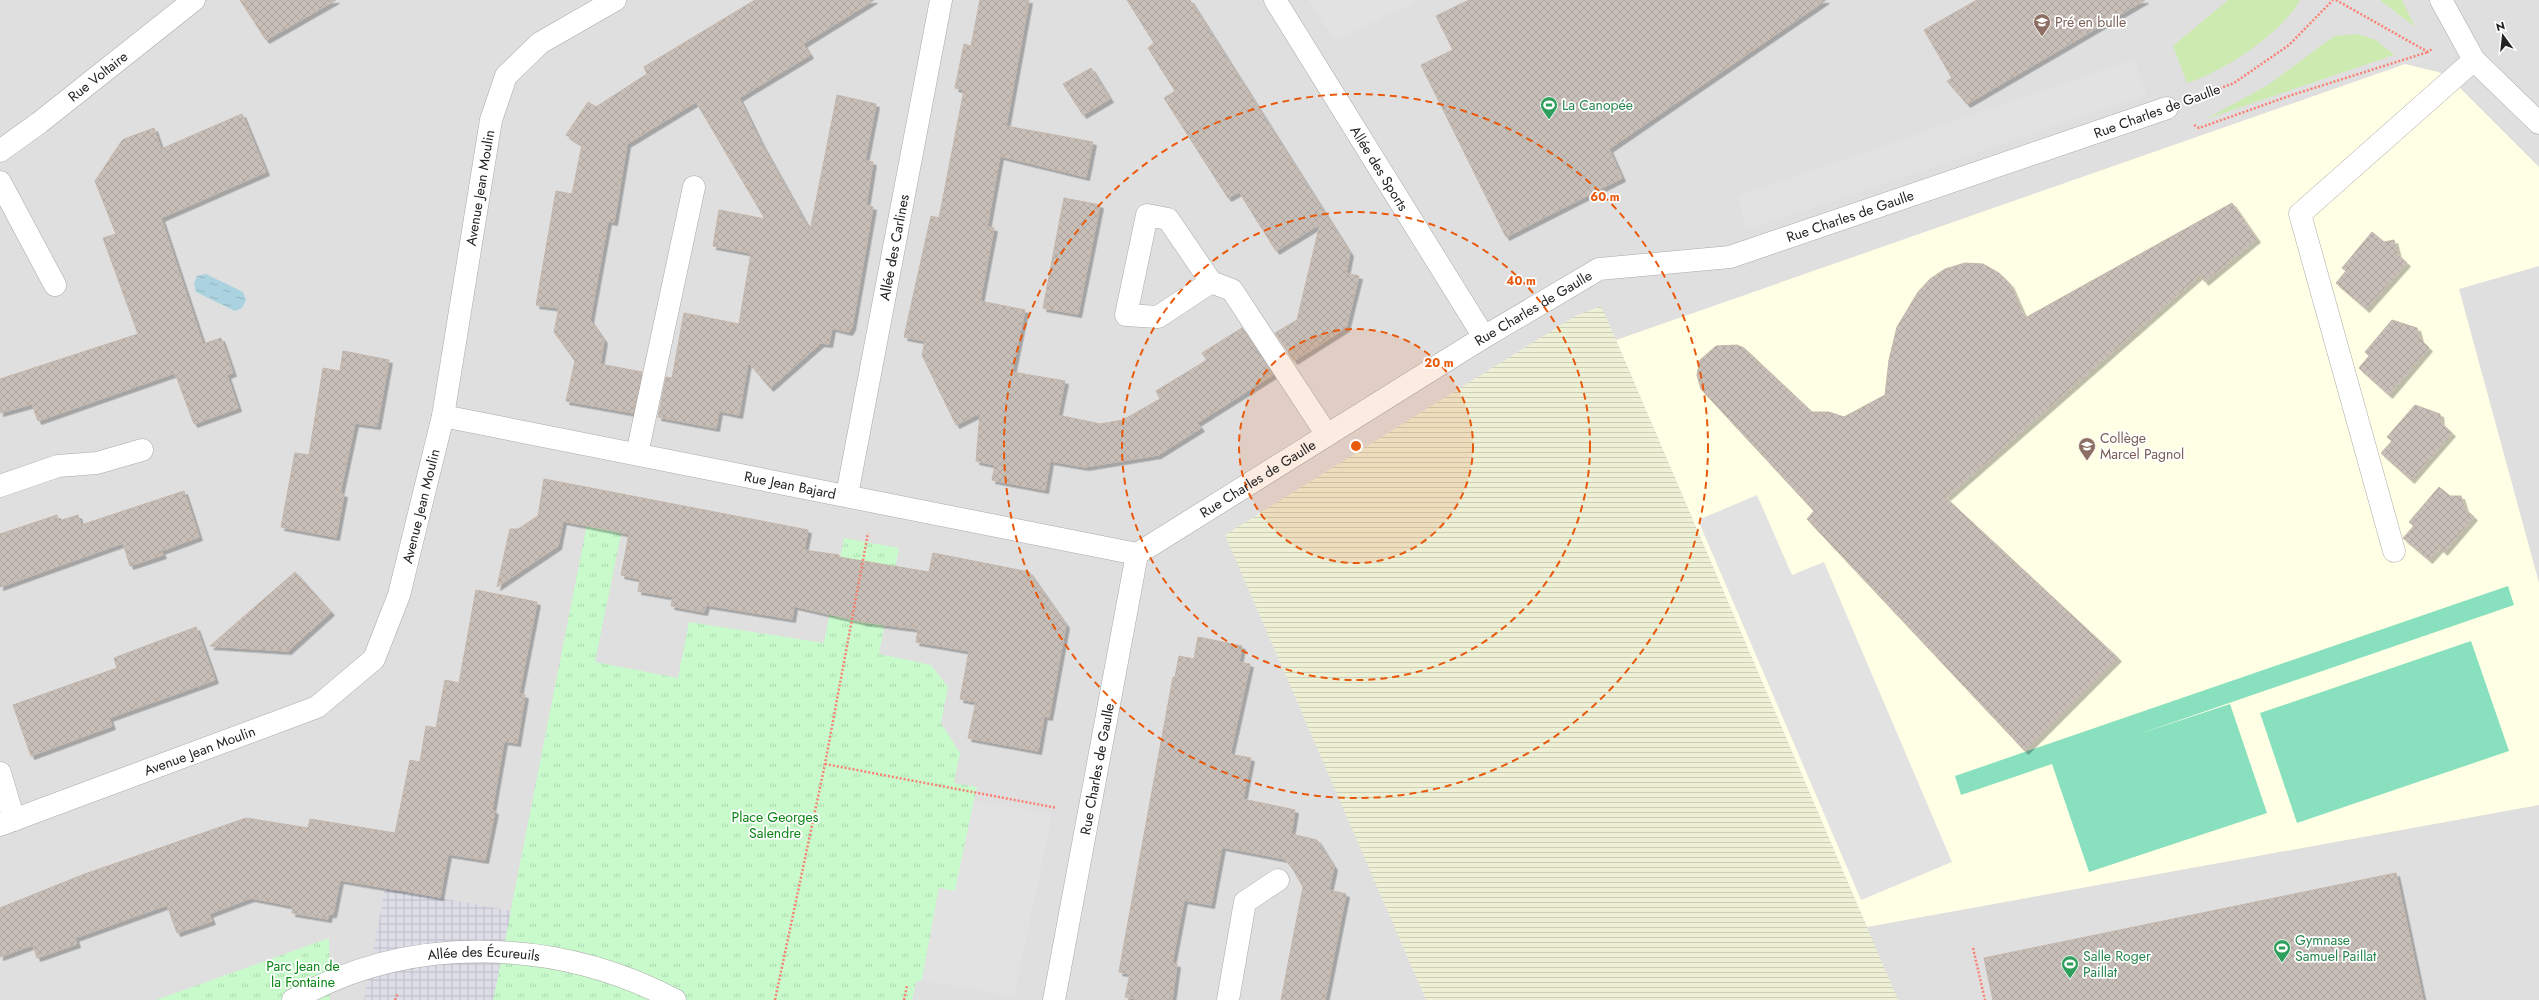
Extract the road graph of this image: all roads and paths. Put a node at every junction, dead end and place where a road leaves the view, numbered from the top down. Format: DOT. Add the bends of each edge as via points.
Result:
graph roads {
  1 [pos="194,0"];
  2 [pos="615,0"];
  3 [pos="942,0"];
  4 [pos="1275,0"];
  5 [pos="2333,0"];
  6 [pos="2336,0"];
  7 [pos="2440,0"];
  8 [pos="2458,32"];
  9 [pos="2428,52"];
  10 [pos="2474,60"];
  11 [pos="2167,108"];
  12 [pos="2539,123"];
  13 [pos="0,152"];
  14 [pos="0,182"];
  15 [pos="694,187"];
  16 [pos="1211,282"];
  17 [pos="55,285"];
  18 [pos="1484,337"];
  19 [pos="443,416"];
  20 [pos="1328,435"];
  21 [pos="142,450"];
  22 [pos="637,454"];
  23 [pos="0,486"];
  24 [pos="847,495"];
  25 [pos="874,501"];
  26 [pos="2394,551"];
  27 [pos="1137,554"];
  28 [pos="825,764"];
  29 [pos="0,773"];
  30 [pos="1089,814"];
  31 [pos="7,823"];
  32 [pos="1278,880"];
  33 [pos="1973,948"];
  34 [pos="907,986"];
  35 [pos="293,1000"];
  36 [pos="675,1000"];
  37 [pos="775,1000"];
  38 [pos="904,1000"];
  39 [pos="1054,1000"];
  40 [pos="1228,1000"];
  41 [pos="1985,1000"];
  1 -- 13 [label="street, Rue Voltaire"];
  2 -- 19 [label="street, Avenue Jean Moulin" via="540,43 506,76 491,120"];
  3 -- 24 [label="street, Allée des Carlines"];
  4 -- 18 [label="street, Allée des Sports"];
  5 -- 11 [label="path, Rue Charles de Gaulle" via="2289,45 2234,83"];
  6 -- 9 [label="path"];
  7 -- 8 [label="street"];
  8 -- 9 [label="path"];
  8 -- 10 [label="street"];
  9 -- 11 [label="path" via="2292,95 2199,128"];
  10 -- 12 [label="street"];
  10 -- 26 [label="street" via="2300,214"];
  11 -- 18 [label="street, Rue Charles de Gaulle" via="1730,257 1599,269"];
  14 -- 17 [label="street"];
  15 -- 22 [label="street"];
  16 -- 16 [label="street" via="1168,219 1147,215 1126,314 1158,317"];
  16 -- 20 [label="street" via="1232,290"];
  18 -- 20 [label="street, Rue Charles de Gaulle"];
  19 -- 22 [label="street, Rue Jean Bajard"];
  19 -- 31 [label="street, Avenue Jean Moulin" via="399,596 374,659 317,707"];
  20 -- 27 [label="street, Rue Charles de Gaulle"];
  21 -- 23 [label="street" via="97,463 58,466"];
  22 -- 24 [label="street, Rue Jean Bajard"];
  24 -- 25 [label="street, Rue Jean Bajard"];
  25 -- 27 [label="street, Rue Jean Bajard"];
  25 -- 28 [label="path"];
  27 -- 30 [label="street, Rue Charles de Gaulle"];
  28 -- 30 [label="path"];
  28 -- 37 [label="path"];
  29 -- 31 [label="street"];
  30 -- 39 [label="street, Rue Charles de Gaulle"];
  32 -- 40 [label="street" via="1245,902"];
  33 -- 41 [label="path"];
  34 -- 38 [label="path"];
  35 -- 36 [label="street, Allée des Écureuils" via="323,983 371,967 443,953 503,952 539,955 574,962 619,976"];
}
